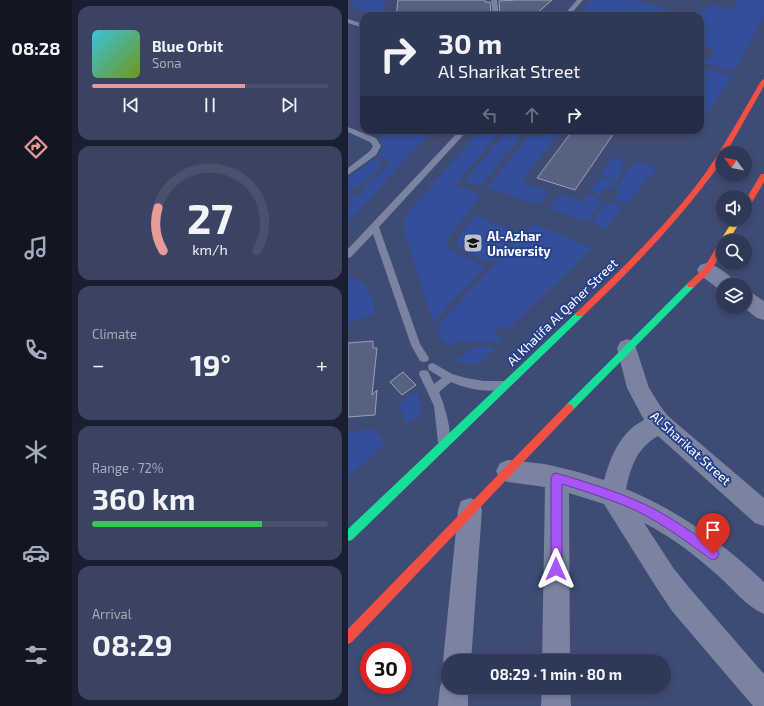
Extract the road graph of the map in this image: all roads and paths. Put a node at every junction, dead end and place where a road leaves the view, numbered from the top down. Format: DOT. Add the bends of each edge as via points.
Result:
graph roads {
  1 [pos="494,0"];
  2 [pos="580,0"];
  3 [pos="496,12"];
  4 [pos="570,12"];
  5 [pos="348,21"];
  6 [pos="360,25"];
  7 [pos="764,81"];
  8 [pos="348,129"];
  9 [pos="460,134"];
  10 [pos="348,172"];
  11 [pos="764,176"];
  12 [pos="752,196"];
  13 [pos="375,228"];
  14 [pos="348,255"];
  15 [pos="716,255"];
  16 [pos="707,270"];
  17 [pos="718,278"];
  18 [pos="752,303"];
  19 [pos="764,312"];
  20 [pos="627,348"];
  21 [pos="421,360"];
  22 [pos="433,367"];
  23 [pos="424,374"];
  24 [pos="449,378"];
  25 [pos="507,384"];
  26 [pos="434,390"];
  27 [pos="660,423"];
  28 [pos="444,442"];
  29 [pos="508,471"];
  30 [pos="556,478"];
  31 [pos="612,495"];
  32 [pos="470,510"];
  33 [pos="764,514"];
  34 [pos="348,536"];
  35 [pos="764,601"];
  36 [pos="348,638"];
  37 [pos="458,654"];
  38 [pos="556,654"];
  39 [pos="454,694"];
  40 [pos="556,694"];
  41 [pos="764,696"];
  42 [pos="453,706"];
  43 [pos="556,706"];
  1 -- 3 [label="lane"];
  2 -- 4 [label="lane"];
  5 -- 6 [label="lane"];
  7 -- 25 [label="main road, Al Khalifa Al Qaher Street" via="712,168 668,223 620,275"];
  8 -- 10 [label="lane" via="373,140 377,146 373,153"];
  9 -- 13 [label="lane"];
  11 -- 12 [label="main road"];
  13 -- 14 [label="lane"];
  13 -- 21 [label="lane"];
  15 -- 16 [label="main road"];
  16 -- 17 [label="street"];
  16 -- 20 [label="main road"];
  18 -- 19 [label="street"];
  20 -- 27 [label="street, Al Sharikat Street" via="641,398"];
  20 -- 29 [label="main road"];
  22 -- 24 [label="lane"];
  23 -- 26 [label="lane"];
  24 -- 25 [label="lane" via="483,386"];
  24 -- 26 [label="lane"];
  25 -- 28 [label="main road, Al Khalifa Al Qaher Street"];
  26 -- 28 [label="lane" via="442,415"];
  27 -- 31 [label="street" via="646,429 626,449"];
  27 -- 33 [label="street, Al Sharikat Street"];
  28 -- 34 [label="main road, Al Khalifa Al Qaher Street"];
  29 -- 30 [label="street"];
  29 -- 32 [label="main road"];
  30 -- 31 [label="street"];
  30 -- 38 [label="street"];
  31 -- 35 [label="street" via="642,508 692,538 734,572"];
  31 -- 41 [label="street" via="648,555 682,601"];
  32 -- 36 [label="main road"];
  32 -- 37 [label="street"];
  39 -- 42 [label="street"];
  40 -- 43 [label="street"];
}
